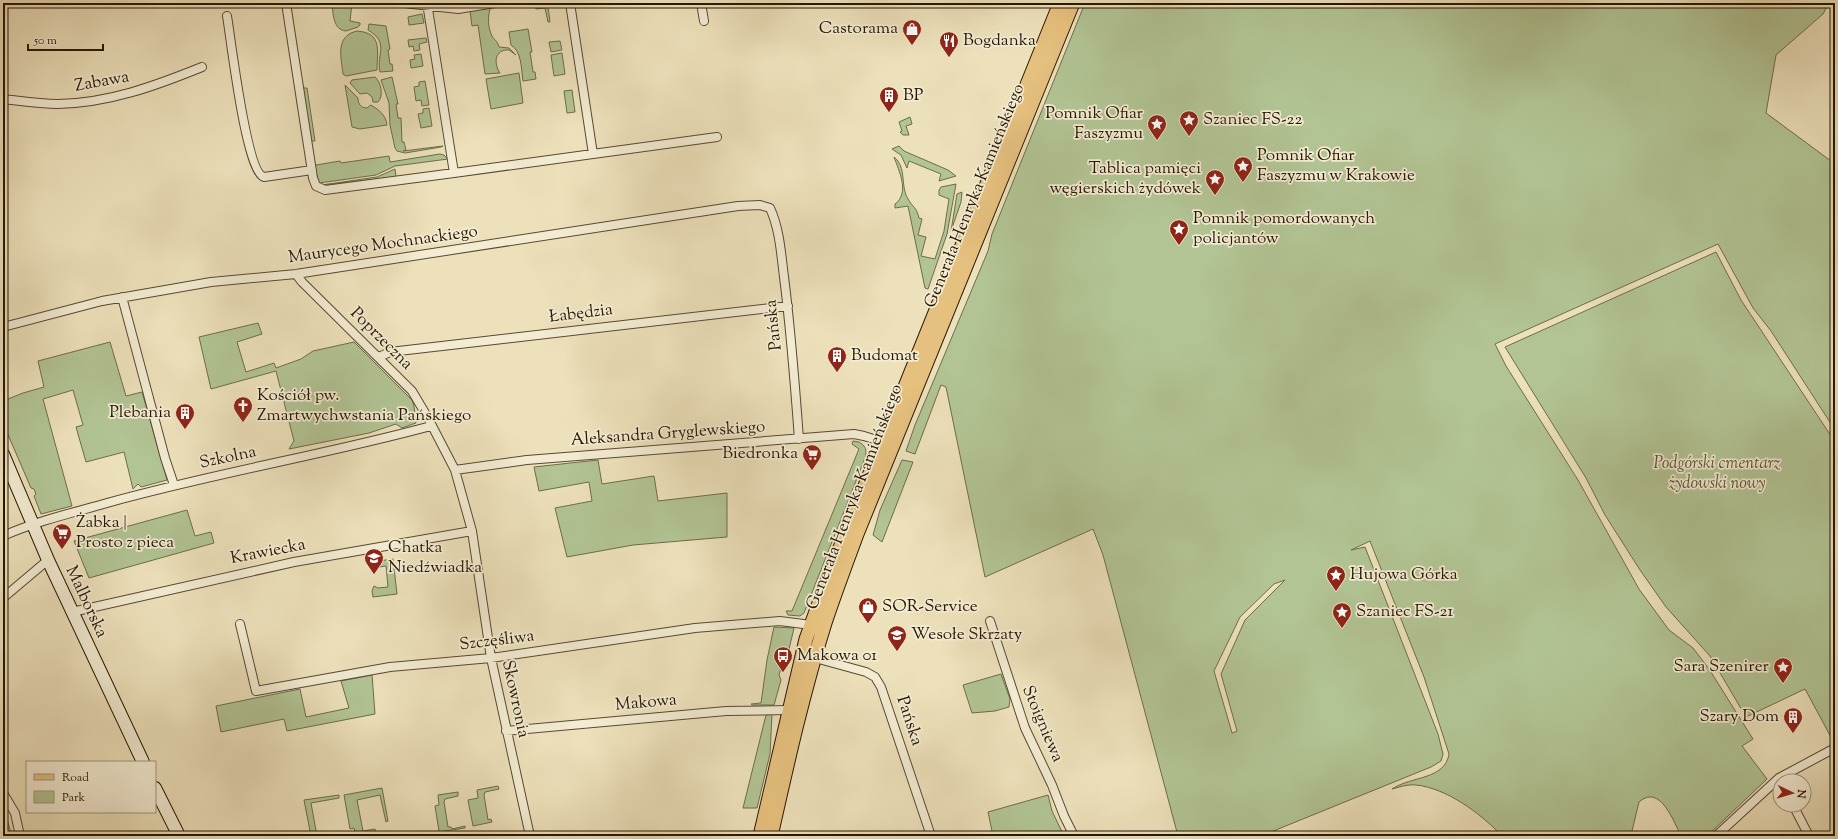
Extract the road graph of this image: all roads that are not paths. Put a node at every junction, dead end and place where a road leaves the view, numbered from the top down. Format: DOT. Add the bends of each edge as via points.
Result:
graph roads {
  1 [pos="286,3"];
  2 [pos="404,3"];
  3 [pos="494,3"];
  4 [pos="570,3"];
  5 [pos="701,3"];
  6 [pos="1060,3"];
  7 [pos="1073,3"];
  8 [pos="427,4"];
  9 [pos="227,16"];
  10 [pos="704,21"];
  11 [pos="202,67"];
  12 [pos="3,99"];
  13 [pos="718,137"];
  14 [pos="593,154"];
  15 [pos="312,170"];
  16 [pos="454,174"];
  17 [pos="770,208"];
  18 [pos="296,274"];
  19 [pos="122,298"];
  20 [pos="788,306"];
  21 [pos="3,327"];
  22 [pos="379,357"];
  23 [pos="432,426"];
  24 [pos="799,440"];
  25 [pos="882,442"];
  26 [pos="3,454"];
  27 [pos="454,470"];
  28 [pos="174,485"];
  29 [pos="464,497"];
  30 [pos="32,524"];
  31 [pos="472,531"];
  32 [pos="3,536"];
  33 [pos="48,560"];
  34 [pos="3,598"];
  35 [pos="72,612"];
  36 [pos="990,621"];
  37 [pos="240,624"];
  38 [pos="811,625"];
  39 [pos="491,658"];
  40 [pos="815,658"];
  41 [pos="789,710"];
  42 [pos="506,731"];
  43 [pos="1835,748"];
  44 [pos="142,761"];
  45 [pos="1792,773"];
  46 [pos="1772,787"];
  47 [pos="156,790"];
  48 [pos="3,793"];
  49 [pos="1797,813"];
  50 [pos="20,836"];
  51 [pos="179,836"];
  52 [pos="530,836"];
  53 [pos="760,836"];
  54 [pos="771,836"];
  55 [pos="931,836"];
  56 [pos="1074,836"];
  57 [pos="1716,836"];
  58 [pos="1809,836"];
  1 -- 15 [label="street"];
  2 -- 8 [label="street"];
  3 -- 8 [label="street" via="458,9"];
  4 -- 14 [label="street"];
  5 -- 10 [label="street"];
  6 -- 25 [label="main road, Generała Henryka Kamieńskiego"];
  7 -- 40 [label="main road, Generała Henryka Kamieńskiego" via="857,534"];
  8 -- 16 [label="street"];
  9 -- 15 [label="street" via="246,137 259,173 264,177"];
  11 -- 12 [label="street, Zabawa" via="149,88 96,101 57,104"];
  13 -- 14 [label="street"];
  14 -- 16 [label="street"];
  15 -- 16 [label="street" via="315,184 322,190"];
  17 -- 18 [label="street, Maurycego Mochnackiego" via="760,205 738,206"];
  17 -- 20 [label="street, Pańska" via="777,230"];
  18 -- 19 [label="street, Maurycego Mochnackiego" via="211,282"];
  18 -- 22 [label="street, Poprzeczna"];
  19 -- 21 [label="street, Maurycego Mochnackiego" via="102,300"];
  19 -- 28 [label="street"];
  20 -- 22 [label="street, Łabędzia" via="390,352"];
  20 -- 24 [label="street, Pańska"];
  22 -- 23 [label="street, Poprzeczna" via="412,391"];
  23 -- 27 [label="street, Poprzeczna"];
  23 -- 28 [label="street, Szkolna" via="372,442"];
  24 -- 25 [label="street, Aleksandra Gryglewskiego" via="854,434"];
  24 -- 27 [label="street, Aleksandra Gryglewskiego" via="527,460"];
  25 -- 38 [label="main road, Generała Henryka Kamieńskiego"];
  26 -- 30 [label="street, Malborska"];
  27 -- 29 [label="street, Poprzeczna"];
  28 -- 30 [label="street, Szkolna"];
  29 -- 31 [label="street, Skowronia"];
  30 -- 32 [label="street, Szkolna"];
  30 -- 33 [label="street, Malborska"];
  31 -- 35 [label="street, Krawiecka" via="294,562"];
  31 -- 39 [label="street, Skowronia"];
  33 -- 34 [label="street"];
  33 -- 35 [label="street, Malborska"];
  35 -- 44 [label="street, Malborska"];
  36 -- 56 [label="street, Stoigniewa" via="1025,728"];
  37 -- 39 [label="street, Szczęśliwa" via="256,691 390,667"];
  38 -- 39 [label="street, Szczęśliwa" via="780,621 695,628"];
  38 -- 41 [label="main road, Generała Henryka Kamieńskiego"];
  39 -- 42 [label="street, Skowronia"];
  40 -- 54 [label="main road, Generała Henryka Kamieńskiego" via="785,771"];
  40 -- 55 [label="street, Pańska" via="866,672 875,677 881,687"];
  41 -- 42 [label="street, Makowa" via="726,711"];
  41 -- 53 [label="main road, Generała Henryka Kamieńskiego"];
  42 -- 52 [label="street, Skowronia"];
  43 -- 45 [label="street"];
  46 -- 57 [label="street"];
  47 -- 51 [label="street"];
  48 -- 50 [label="street" via="15,813"];
  49 -- 58 [label="street"];
}
